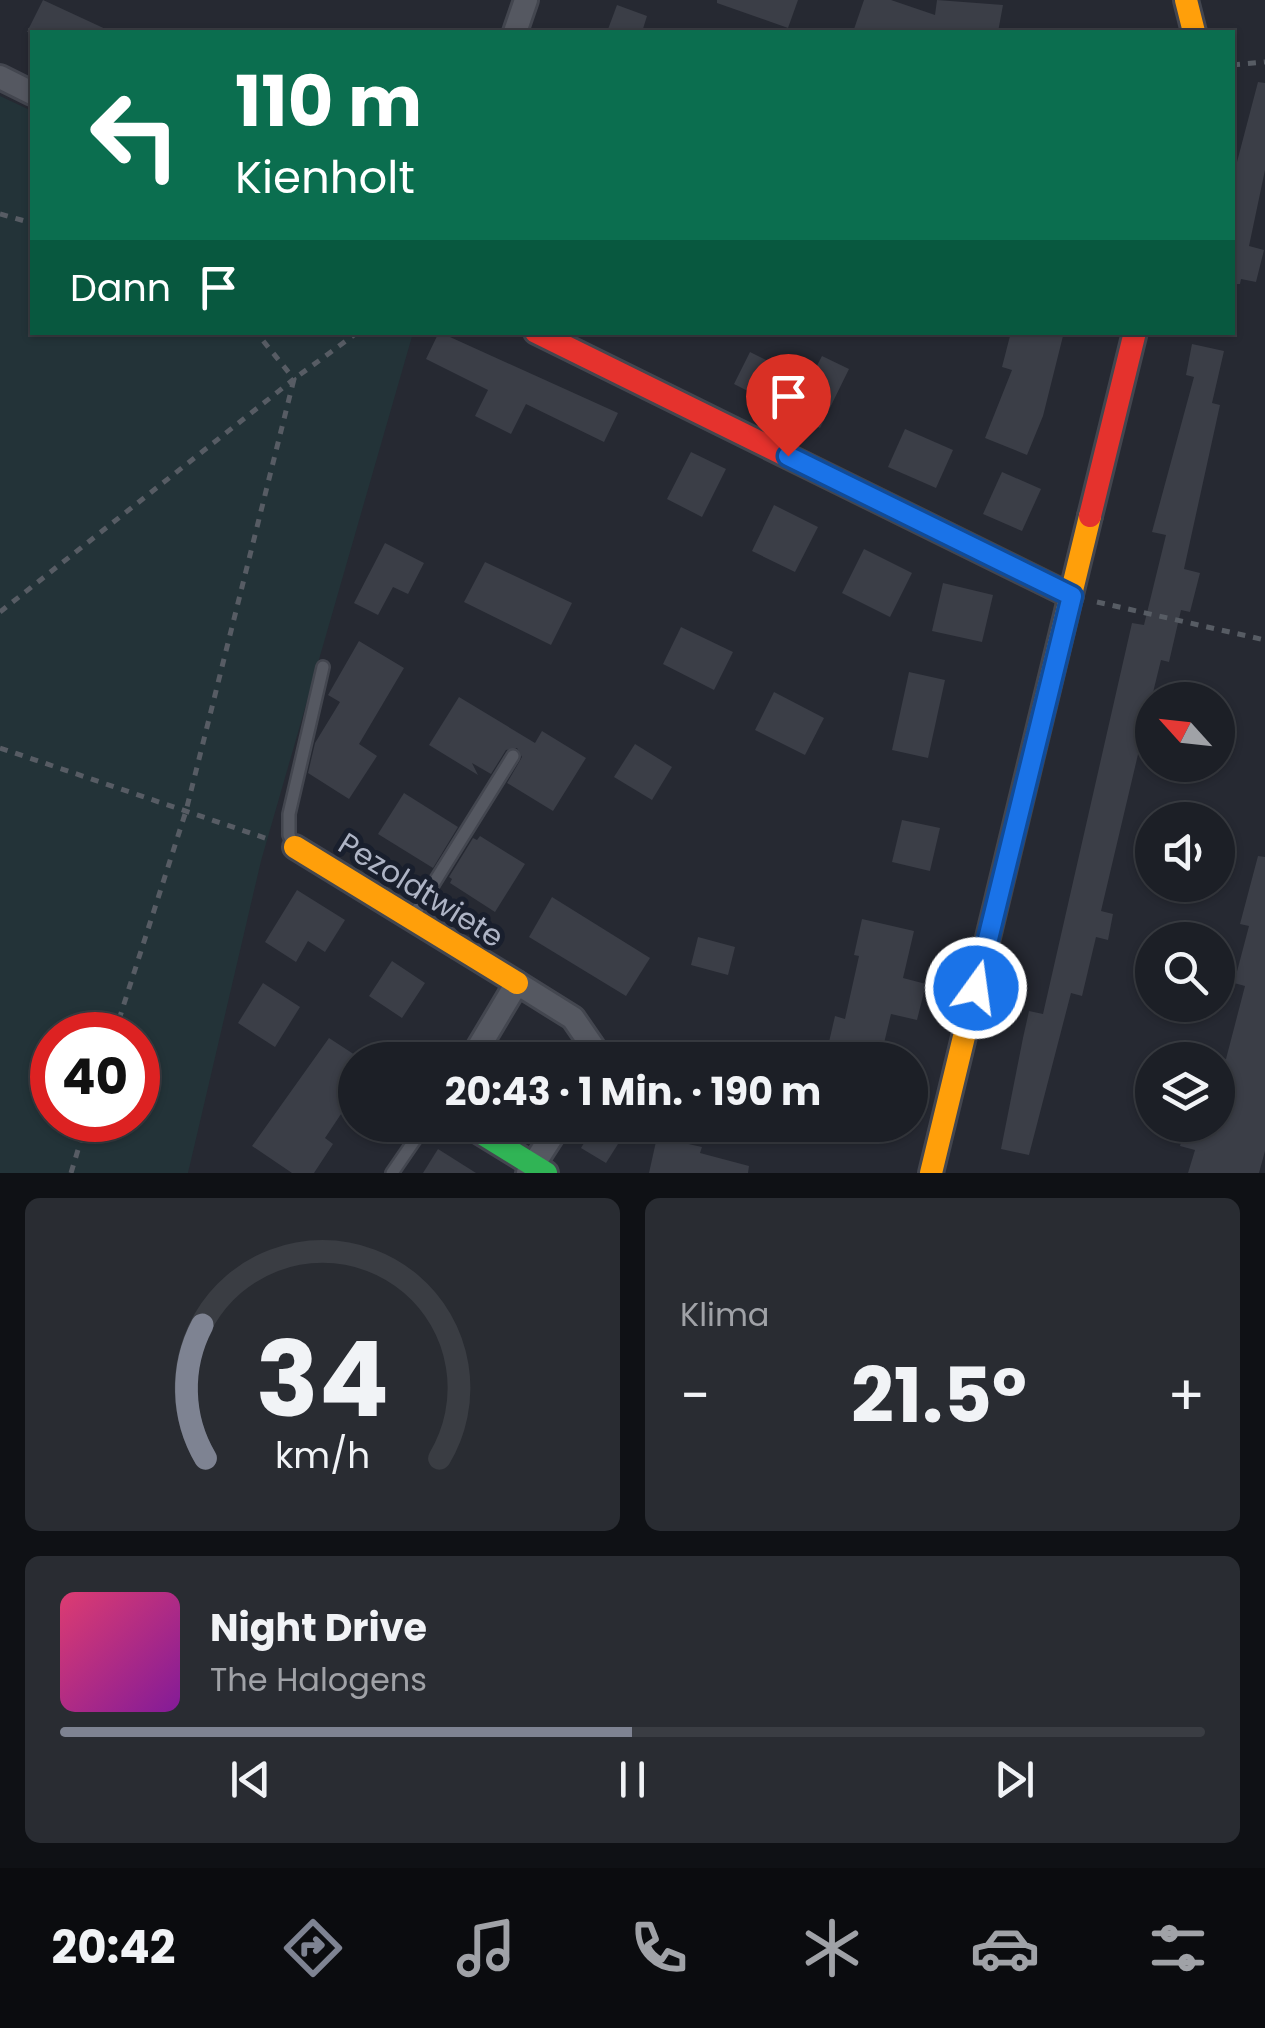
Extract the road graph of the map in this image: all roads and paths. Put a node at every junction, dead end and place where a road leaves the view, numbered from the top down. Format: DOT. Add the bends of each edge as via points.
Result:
graph roads {
  1 [pos="526,0"];
  2 [pos="1186,0"];
  3 [pos="516,30"];
  4 [pos="1194,30"];
  5 [pos="1265,62"];
  6 [pos="1235,65"];
  7 [pos="0,77"];
  8 [pos="30,91"];
  9 [pos="0,214"];
  10 [pos="30,223"];
  11 [pos="258,335"];
  12 [pos="354,335"];
  13 [pos="542,335"];
  14 [pos="1134,335"];
  15 [pos="294,379"];
  16 [pos="1072,596"];
  17 [pos="0,612"];
  18 [pos="1265,640"];
  19 [pos="323,667"];
  20 [pos="0,748"];
  21 [pos="513,756"];
  22 [pos="186,812"];
  23 [pos="295,847"];
  24 [pos="412,919"];
  25 [pos="517,984"];
  26 [pos="121,1012"];
  27 [pos="482,1042"];
  28 [pos="589,1042"];
  29 [pos="81,1142"];
  30 [pos="413,1142"];
  31 [pos="493,1142"];
  32 [pos="550,1142"];
  33 [pos="536,1171"];
  34 [pos="72,1173"];
  35 [pos="392,1173"];
  36 [pos="932,1173"];
  1 -- 3 [label="street"];
  2 -- 4 [label="street"];
  5 -- 6 [label="path"];
  7 -- 8 [label="street"];
  9 -- 10 [label="path"];
  11 -- 15 [label="path"];
  12 -- 15 [label="path"];
  13 -- 16 [label="street"];
  14 -- 16 [label="street"];
  15 -- 17 [label="path"];
  15 -- 22 [label="path"];
  16 -- 18 [label="path"];
  16 -- 36 [label="street"];
  19 -- 23 [label="lane" via="288,814"];
  20 -- 22 [label="path"];
  21 -- 24 [label="lane"];
  22 -- 23 [label="path"];
  22 -- 26 [label="path"];
  23 -- 24 [label="street, Pezoldtwiete"];
  24 -- 25 [label="street, Pezoldtwiete"];
  25 -- 27 [label="street, Pezoldtwiete"];
  25 -- 28 [label="street, Pezoldtwiete" via="572,1018"];
  29 -- 34 [label="path"];
  30 -- 35 [label="lane"];
  31 -- 33 [label="street"];
  32 -- 33 [label="street"];
}
